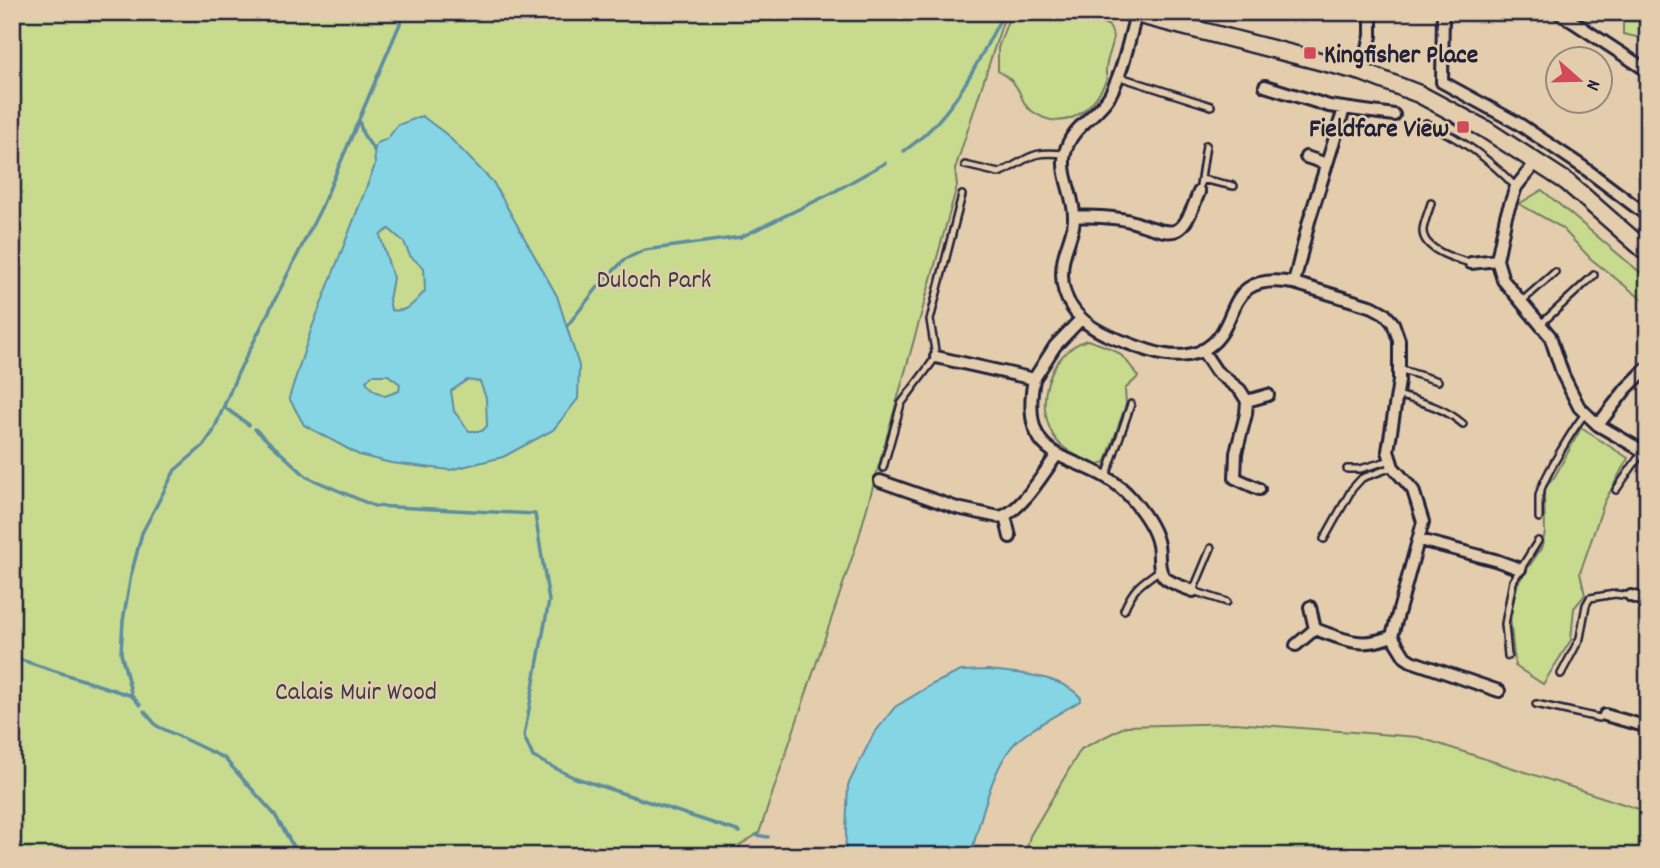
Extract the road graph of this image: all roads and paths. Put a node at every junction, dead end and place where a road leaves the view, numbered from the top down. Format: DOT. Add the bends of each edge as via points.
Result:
graph roads {
  1 [pos="1371,12"];
  2 [pos="1443,12"];
  3 [pos="1558,12"];
  4 [pos="1132,13"];
  5 [pos="1647,69"];
  6 [pos="1362,72"];
  7 [pos="1117,76"];
  8 [pos="1265,86"];
  9 [pos="1211,106"];
  10 [pos="1345,109"];
  11 [pos="1394,115"];
  12 [pos="1426,124"];
  13 [pos="1206,145"];
  14 [pos="1064,154"];
  15 [pos="1306,157"];
  16 [pos="1537,161"];
  17 [pos="1328,164"];
  18 [pos="964,165"];
  19 [pos="1201,179"];
  20 [pos="1234,186"];
  21 [pos="1516,187"];
  22 [pos="1199,192"];
  23 [pos="962,195"];
  24 [pos="1431,203"];
  25 [pos="1074,216"];
  26 [pos="1648,216"];
  27 [pos="1648,253"];
  28 [pos="1497,260"];
  29 [pos="1471,263"];
  30 [pos="1555,272"];
  31 [pos="1594,275"];
  32 [pos="1294,283"];
  33 [pos="1521,302"];
  34 [pos="1080,320"];
  35 [pos="1542,323"];
  36 [pos="1202,350"];
  37 [pos="936,356"];
  38 [pos="1648,367"];
  39 [pos="1399,369"];
  40 [pos="1034,379"];
  41 [pos="1438,381"];
  42 [pos="1268,395"];
  43 [pos="1396,395"];
  44 [pos="1247,401"];
  45 [pos="1131,404"];
  46 [pos="1585,414"];
  47 [pos="1463,424"];
  48 [pos="1598,425"];
  49 [pos="1645,452"];
  50 [pos="1056,455"];
  51 [pos="1392,463"];
  52 [pos="883,468"];
  53 [pos="1347,469"];
  54 [pos="1106,477"];
  55 [pos="880,481"];
  56 [pos="1259,489"];
  57 [pos="1616,490"];
  58 [pos="1005,516"];
  59 [pos="1539,518"];
  60 [pos="1010,537"];
  61 [pos="1324,539"];
  62 [pos="1420,540"];
  63 [pos="1538,541"];
  64 [pos="1211,548"];
  65 [pos="1520,569"];
  66 [pos="1160,570"];
  67 [pos="1193,591"];
  68 [pos="1631,596"];
  69 [pos="1648,601"];
  70 [pos="1227,602"];
  71 [pos="1310,607"];
  72 [pos="1124,610"];
  73 [pos="1315,629"];
  74 [pos="1392,636"];
  75 [pos="1296,645"];
  76 [pos="1508,656"];
  77 [pos="1561,674"];
  78 [pos="1499,691"];
  79 [pos="1536,704"];
  80 [pos="1605,715"];
  81 [pos="1648,727"];
  1 -- 6 [label="street" via="1371,36"];
  2 -- 26 [label="street" via="1442,82 1519,124"];
  3 -- 5 [label="street"];
  4 -- 6 [label="street"];
  4 -- 7 [label="street"];
  6 -- 16 [label="street" via="1459,114"];
  7 -- 9 [label="lane"];
  7 -- 14 [label="street" via="1109,95 1072,135"];
  8 -- 10 [label="street"];
  10 -- 11 [label="street"];
  10 -- 17 [label="street"];
  12 -- 21 [label="lane" via="1479,152"];
  13 -- 19 [label="lane"];
  14 -- 18 [label="lane" via="1038,153 999,173"];
  14 -- 25 [label="street"];
  15 -- 17 [label="street"];
  16 -- 21 [label="street"];
  16 -- 27 [label="street"];
  17 -- 32 [label="street"];
  19 -- 20 [label="lane"];
  19 -- 22 [label="lane"];
  21 -- 28 [label="street"];
  22 -- 25 [label="street" via="1182,228 1172,233 1120,219"];
  23 -- 37 [label="lane" via="930,320"];
  24 -- 29 [label="lane" via="1425,239 1440,251"];
  25 -- 34 [label="street" via="1062,276 1064,291"];
  28 -- 29 [label="street"];
  28 -- 33 [label="street" via="1503,280"];
  30 -- 33 [label="lane"];
  31 -- 35 [label="lane"];
  32 -- 36 [label="street" via="1262,281 1251,286 1221,332"];
  32 -- 39 [label="street" via="1384,313 1399,340"];
  33 -- 35 [label="street"];
  34 -- 36 [label="street" via="1158,354"];
  34 -- 40 [label="street" via="1055,346"];
  35 -- 46 [label="street" via="1571,394"];
  36 -- 44 [label="street"];
  37 -- 40 [label="street"];
  37 -- 52 [label="lane" via="901,404"];
  38 -- 48 [label="street"];
  39 -- 41 [label="lane"];
  39 -- 43 [label="street"];
  40 -- 50 [label="street" via="1030,413 1034,427"];
  42 -- 44 [label="street"];
  43 -- 47 [label="lane" via="1438,407"];
  43 -- 51 [label="street" via="1388,452"];
  44 -- 56 [label="street" via="1235,478"];
  45 -- 54 [label="lane"];
  46 -- 48 [label="street"];
  46 -- 59 [label="lane" via="1544,481"];
  48 -- 49 [label="street"];
  49 -- 57 [label="lane"];
  50 -- 54 [label="street"];
  50 -- 58 [label="street"];
  51 -- 53 [label="lane"];
  51 -- 61 [label="lane" via="1362,478 1352,489"];
  51 -- 62 [label="street" via="1413,490 1420,509"];
  54 -- 66 [label="street" via="1145,514 1158,544"];
  55 -- 58 [label="street" via="957,508"];
  58 -- 60 [label="street"];
  62 -- 65 [label="street"];
  62 -- 74 [label="street"];
  63 -- 65 [label="lane"];
  64 -- 67 [label="lane"];
  65 -- 76 [label="lane" via="1506,613"];
  66 -- 67 [label="street" via="1164,578"];
  66 -- 72 [label="lane" via="1131,592"];
  67 -- 70 [label="lane"];
  68 -- 69 [label="street"];
  68 -- 77 [label="lane" via="1590,598 1580,638"];
  71 -- 73 [label="street"];
  73 -- 74 [label="street" via="1373,644"];
  73 -- 75 [label="street"];
  74 -- 78 [label="street" via="1411,661"];
  79 -- 80 [label="lane" via="1599,718"];
  80 -- 81 [label="street"];
}
